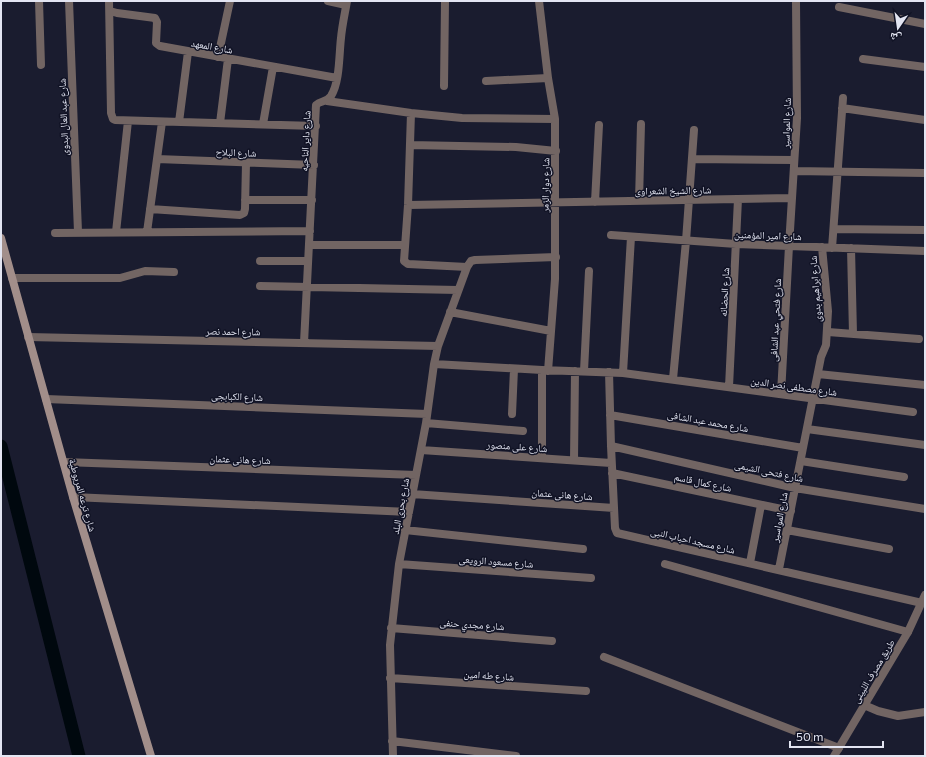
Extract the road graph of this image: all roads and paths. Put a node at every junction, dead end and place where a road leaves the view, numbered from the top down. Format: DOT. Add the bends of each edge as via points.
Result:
graph roads {
  1 [pos="40,1"];
  2 [pos="69,1"];
  3 [pos="109,1"];
  4 [pos="230,1"];
  5 [pos="328,1"];
  6 [pos="445,1"];
  7 [pos="540,1"];
  8 [pos="796,1"];
  9 [pos="346,3"];
  10 [pos="839,7"];
  11 [pos="110,11"];
  12 [pos="925,24"];
  13 [pos="188,52"];
  14 [pos="218,57"];
  15 [pos="228,59"];
  16 [pos="862,59"];
  17 [pos="40,65"];
  18 [pos="273,67"];
  19 [pos="925,67"];
  20 [pos="337,78"];
  21 [pos="548,78"];
  22 [pos="486,81"];
  23 [pos="444,86"];
  24 [pos="843,98"];
  25 [pos="327,101"];
  26 [pos="842,108"];
  27 [pos="410,113"];
  28 [pos="555,119"];
  29 [pos="925,120"];
  30 [pos="128,121"];
  31 [pos="162,122"];
  32 [pos="179,122"];
  33 [pos="220,123"];
  34 [pos="264,124"];
  35 [pos="641,124"];
  36 [pos="599,125"];
  37 [pos="316,126"];
  38 [pos="694,130"];
  39 [pos="410,145"];
  40 [pos="556,151"];
  41 [pos="692,158"];
  42 [pos="157,159"];
  43 [pos="794,160"];
  44 [pos="246,163"];
  45 [pos="314,165"];
  46 [pos="794,171"];
  47 [pos="837,172"];
  48 [pos="925,173"];
  49 [pos="792,198"];
  50 [pos="738,199"];
  51 [pos="245,200"];
  52 [pos="312,200"];
  53 [pos="689,200"];
  54 [pos="639,201"];
  55 [pos="554,202"];
  56 [pos="595,202"];
  57 [pos="408,206"];
  58 [pos="150,209"];
  59 [pos="834,229"];
  60 [pos="925,230"];
  61 [pos="78,232"];
  62 [pos="116,232"];
  63 [pos="147,232"];
  64 [pos="310,232"];
  65 [pos="55,233"];
  66 [pos="611,235"];
  67 [pos="631,237"];
  68 [pos="1,238"];
  69 [pos="686,241"];
  70 [pos="736,244"];
  71 [pos="309,245"];
  72 [pos="406,245"];
  73 [pos="789,246"];
  74 [pos="822,247"];
  75 [pos="832,248"];
  76 [pos="851,248"];
  77 [pos="925,251"];
  78 [pos="556,257"];
  79 [pos="260,261"];
  80 [pos="308,261"];
  81 [pos="467,267"];
  82 [pos="589,271"];
  83 [pos="174,272"];
  84 [pos="12,278"];
  85 [pos="260,286"];
  86 [pos="307,287"];
  87 [pos="458,290"];
  88 [pos="450,312"];
  89 [pos="551,331"];
  90 [pos="828,332"];
  91 [pos="853,334"];
  92 [pos="28,337"];
  93 [pos="919,339"];
  94 [pos="304,343"];
  95 [pos="438,346"];
  96 [pos="434,364"];
  97 [pos="514,369"];
  98 [pos="545,371"];
  99 [pos="575,371"];
  100 [pos="584,371"];
  101 [pos="609,372"];
  102 [pos="623,373"];
  103 [pos="818,374"];
  104 [pos="673,379"];
  105 [pos="925,385"];
  106 [pos="729,387"];
  107 [pos="781,394"];
  108 [pos="813,398"];
  109 [pos="46,399"];
  110 [pos="913,412"];
  111 [pos="427,414"];
  112 [pos="512,414"];
  113 [pos="610,415"];
  114 [pos="426,423"];
  115 [pos="807,429"];
  116 [pos="523,431"];
  117 [pos="925,445"];
  118 [pos="611,446"];
  119 [pos="803,448"];
  120 [pos="421,450"];
  121 [pos="542,458"];
  122 [pos="574,460"];
  123 [pos="801,461"];
  124 [pos="64,462"];
  125 [pos="612,463"];
  126 [pos="612,472"];
  127 [pos="416,475"];
  128 [pos="904,477"];
  129 [pos="795,488"];
  130 [pos="412,494"];
  131 [pos="73,496"];
  132 [pos="761,505"];
  133 [pos="614,508"];
  134 [pos="925,509"];
  135 [pos="791,511"];
  136 [pos="409,512"];
  137 [pos="405,530"];
  138 [pos="787,530"];
  139 [pos="583,549"];
  140 [pos="889,549"];
  141 [pos="750,563"];
  142 [pos="399,564"];
  143 [pos="665,564"];
  144 [pos="779,570"];
  145 [pos="591,578"];
  146 [pos="925,595"];
  147 [pos="922,603"];
  148 [pos="391,628"];
  149 [pos="908,632"];
  150 [pos="552,640"];
  151 [pos="604,657"];
  152 [pos="390,678"];
  153 [pos="586,691"];
  154 [pos="864,705"];
  155 [pos="925,712"];
  156 [pos="392,741"];
  157 [pos="839,748"];
  158 [pos="151,756"];
  159 [pos="393,756"];
  160 [pos="516,756"];
  161 [pos="834,756"];
  1 -- 17 [label="street"];
  2 -- 61 [label="street, شارع عبد العال البدوى"];
  3 -- 11 [label="street"];
  4 -- 14 [label="street"];
  5 -- 9 [label="street"];
  6 -- 23 [label="street"];
  7 -- 21 [label="street, شارع دوار الزمر"];
  8 -- 43 [label="street, شارع المواسير" via="797,104"];
  9 -- 20 [label="street, شارع داير الناحيه"];
  10 -- 12 [label="street"];
  11 -- 13 [label="street, شارع المعهد" via="155,18 158,22 157,45"];
  11 -- 30 [label="street" via="111,114 115,120"];
  13 -- 14 [label="street, شارع المعهد"];
  13 -- 32 [label="street"];
  14 -- 15 [label="street, شارع المعهد"];
  15 -- 18 [label="street, شارع المعهد"];
  15 -- 33 [label="street"];
  16 -- 19 [label="street"];
  18 -- 20 [label="street, شارع المعهد"];
  18 -- 34 [label="street"];
  20 -- 25 [label="street, شارع داير الناحيه" via="334,91"];
  21 -- 22 [label="street"];
  21 -- 28 [label="street, شارع دوار الزمر"];
  24 -- 26 [label="street"];
  25 -- 27 [label="street"];
  25 -- 37 [label="street, شارع داير الناحيه" via="317,104"];
  26 -- 29 [label="street"];
  26 -- 47 [label="street"];
  27 -- 28 [label="street" via="462,118"];
  27 -- 39 [label="street"];
  28 -- 40 [label="street, شارع دوار الزمر"];
  30 -- 31 [label="street"];
  30 -- 62 [label="street"];
  31 -- 32 [label="street"];
  31 -- 42 [label="street"];
  32 -- 33 [label="street"];
  33 -- 34 [label="street"];
  34 -- 37 [label="street"];
  35 -- 54 [label="street"];
  36 -- 56 [label="street"];
  37 -- 45 [label="street, شارع داير الناحيه"];
  38 -- 41 [label="street"];
  39 -- 40 [label="street" via="516,147"];
  39 -- 57 [label="street"];
  40 -- 55 [label="street, شارع دوار الزمر"];
  41 -- 43 [label="street"];
  41 -- 53 [label="street"];
  42 -- 44 [label="street, شارع البلاح"];
  42 -- 58 [label="street"];
  43 -- 46 [label="street, شارع المواسير"];
  44 -- 45 [label="street, شارع البلاح"];
  44 -- 51 [label="street"];
  45 -- 52 [label="street, شارع داير الناحيه"];
  46 -- 47 [label="street"];
  46 -- 49 [label="street, شارع المواسير"];
  47 -- 48 [label="street"];
  47 -- 59 [label="street"];
  49 -- 50 [label="street, شارع الشيخ الشعراوى"];
  49 -- 73 [label="street, شارع المواسير"];
  50 -- 53 [label="street, شارع الشيخ الشعراوى"];
  50 -- 70 [label="street, شارع الحضانه"];
  51 -- 52 [label="street"];
  51 -- 58 [label="street" via="245,211 238,216"];
  52 -- 64 [label="street, شارع داير الناحيه"];
  53 -- 54 [label="street, شارع الشيخ الشعراوى"];
  53 -- 69 [label="street"];
  54 -- 56 [label="street, شارع الشيخ الشعراوى"];
  55 -- 56 [label="street, شارع الشيخ الشعراوى"];
  55 -- 57 [label="street, شارع الشيخ الشعراوى"];
  55 -- 78 [label="street, شارع دوار الزمر"];
  57 -- 72 [label="street"];
  58 -- 63 [label="street"];
  59 -- 60 [label="street"];
  59 -- 75 [label="street"];
  61 -- 62 [label="street"];
  61 -- 65 [label="street"];
  62 -- 63 [label="street"];
  63 -- 64 [label="street"];
  64 -- 71 [label="street, شارع داير الناحيه"];
  66 -- 67 [label="street, شارع امير المؤمنين"];
  67 -- 69 [label="street, شارع امير المؤمنين"];
  67 -- 102 [label="street"];
  68 -- 84 [label="main road, شارع ترعه المريوطية"];
  69 -- 70 [label="street, شارع امير المؤمنين"];
  69 -- 104 [label="street"];
  70 -- 73 [label="street, شارع امير المؤمنين"];
  70 -- 106 [label="street, شارع الحضانه"];
  71 -- 72 [label="street"];
  71 -- 80 [label="street, شارع داير الناحيه"];
  72 -- 81 [label="street" via="406,263"];
  73 -- 74 [label="street, شارع امير المؤمنين"];
  73 -- 107 [label="street, شارع فتحي عبد الشافى"];
  74 -- 75 [label="street, شارع امير المؤمنين"];
  74 -- 90 [label="street, شارع ابراهيم بدوى"];
  75 -- 76 [label="street, شارع امير المؤمنين"];
  76 -- 77 [label="street, شارع امير المؤمنين"];
  76 -- 91 [label="street"];
  78 -- 81 [label="street" via="475,260"];
  78 -- 89 [label="street, شارع دوار الزمر"];
  79 -- 80 [label="street"];
  80 -- 86 [label="street, شارع داير الناحيه"];
  81 -- 87 [label="street, شارع بحرى البلد"];
  82 -- 100 [label="street"];
  83 -- 84 [label="street" via="145,271 120,278"];
  84 -- 92 [label="main road, شارع ترعه المريوطية"];
  85 -- 86 [label="street"];
  86 -- 87 [label="street"];
  86 -- 94 [label="street, شارع داير الناحيه"];
  87 -- 88 [label="street, شارع بحرى البلد"];
  88 -- 89 [label="street"];
  88 -- 95 [label="street, شارع بحرى البلد"];
  89 -- 98 [label="street, شارع دوار الزمر"];
  90 -- 91 [label="street"];
  90 -- 103 [label="street, شارع ابراهيم بدوى"];
  91 -- 93 [label="street"];
  92 -- 94 [label="street, شارع احمد نصر"];
  92 -- 109 [label="main road, شارع ترعه المريوطية"];
  94 -- 95 [label="street, شارع احمد نصر"];
  95 -- 96 [label="street, شارع بحرى البلد"];
  96 -- 97 [label="street, شارع مصطفى نصر الدين"];
  96 -- 111 [label="street, شارع بحرى البلد"];
  97 -- 98 [label="street, شارع مصطفى نصر الدين"];
  97 -- 112 [label="street"];
  98 -- 99 [label="street, شارع مصطفى نصر الدين"];
  98 -- 121 [label="street, شارع دوار الزمر"];
  99 -- 100 [label="street, شارع مصطفى نصر الدين"];
  99 -- 122 [label="street"];
  100 -- 101 [label="street, شارع مصطفى نصر الدين"];
  101 -- 102 [label="street, شارع مصطفى نصر الدين"];
  101 -- 113 [label="street, شارع مسجد احباب النبى"];
  102 -- 104 [label="street, شارع مصطفى نصر الدين"];
  103 -- 105 [label="street"];
  103 -- 108 [label="street, شارع ابراهيم بدوى"];
  104 -- 106 [label="street, شارع مصطفى نصر الدين"];
  106 -- 107 [label="street, شارع مصطفى نصر الدين"];
  107 -- 108 [label="street, شارع مصطفى نصر الدين"];
  108 -- 110 [label="street, شارع مصطفى نصر الدين"];
  108 -- 115 [label="street, شارع المواسير"];
  109 -- 111 [label="street, شارع الكبابجى"];
  109 -- 124 [label="main road, شارع ترعه المريوطية"];
  111 -- 114 [label="street, شارع بحرى البلد"];
  113 -- 118 [label="street, شارع مسجد احباب النبى"];
  113 -- 119 [label="street, شارع محمد عبد الشافى"];
  114 -- 116 [label="street"];
  114 -- 120 [label="street, شارع بحرى البلد"];
  115 -- 117 [label="street"];
  115 -- 119 [label="street, شارع المواسير"];
  118 -- 125 [label="street, شارع مسجد احباب النبى"];
  118 -- 129 [label="street, شارع فتحى الشيمى"];
  119 -- 123 [label="street, شارع المواسير"];
  120 -- 121 [label="street, شارع على منصور"];
  120 -- 127 [label="street, شارع بحرى البلد"];
  121 -- 122 [label="street, شارع على منصور"];
  122 -- 125 [label="street, شارع على منصور"];
  123 -- 128 [label="street"];
  123 -- 129 [label="street, شارع المواسير"];
  124 -- 127 [label="street, شارع هانى عثمان"];
  124 -- 131 [label="main road, شارع ترعه المريوطية"];
  125 -- 126 [label="street, شارع مسجد احباب النبى"];
  126 -- 132 [label="street, شارع كمال قاسم"];
  126 -- 133 [label="street, شارع مسجد احباب النبى"];
  127 -- 130 [label="street, شارع بحرى البلد"];
  129 -- 134 [label="street, شارع فتحى الشيمى"];
  129 -- 135 [label="street, شارع المواسير"];
  130 -- 133 [label="street, شارع هانى عثمان"];
  130 -- 136 [label="street, شارع بحرى البلد"];
  131 -- 136 [label="street"];
  131 -- 158 [label="main road, شارع ترعه المريوطية"];
  132 -- 135 [label="street, شارع كمال قاسم"];
  132 -- 141 [label="street"];
  133 -- 141 [label="street, شارع مسجد احباب النبى" via="617,533"];
  135 -- 138 [label="street, شارع المواسير"];
  136 -- 137 [label="street, شارع بحرى البلد"];
  137 -- 139 [label="street"];
  137 -- 142 [label="street, شارع بحرى البلد"];
  138 -- 140 [label="street"];
  138 -- 144 [label="street, شارع المواسير"];
  141 -- 144 [label="street, شارع مسجد احباب النبى"];
  142 -- 145 [label="street, شارع مسعود الرويعى"];
  142 -- 148 [label="street, شارع بحرى البلد"];
  143 -- 149 [label="street"];
  144 -- 147 [label="street, شارع مسجد احباب النبى"];
  146 -- 147 [label="street, طريق مصرف اللبينى"];
  147 -- 149 [label="street, طريق مصرف اللبينى"];
  148 -- 150 [label="street, شارع مجدي حنفى"];
  148 -- 152 [label="street, شارع بحرى البلد"];
  149 -- 154 [label="street, طريق مصرف اللبينى"];
  151 -- 157 [label="street"];
  152 -- 153 [label="street, شارع طه امين"];
  152 -- 156 [label="street, شارع بحرى البلد"];
  154 -- 155 [label="street" via="898,716"];
  154 -- 157 [label="street, طريق مصرف اللبينى"];
  156 -- 159 [label="street, شارع بحرى البلد"];
  156 -- 160 [label="street"];
  157 -- 161 [label="street, طريق مصرف اللبينى"];
}
